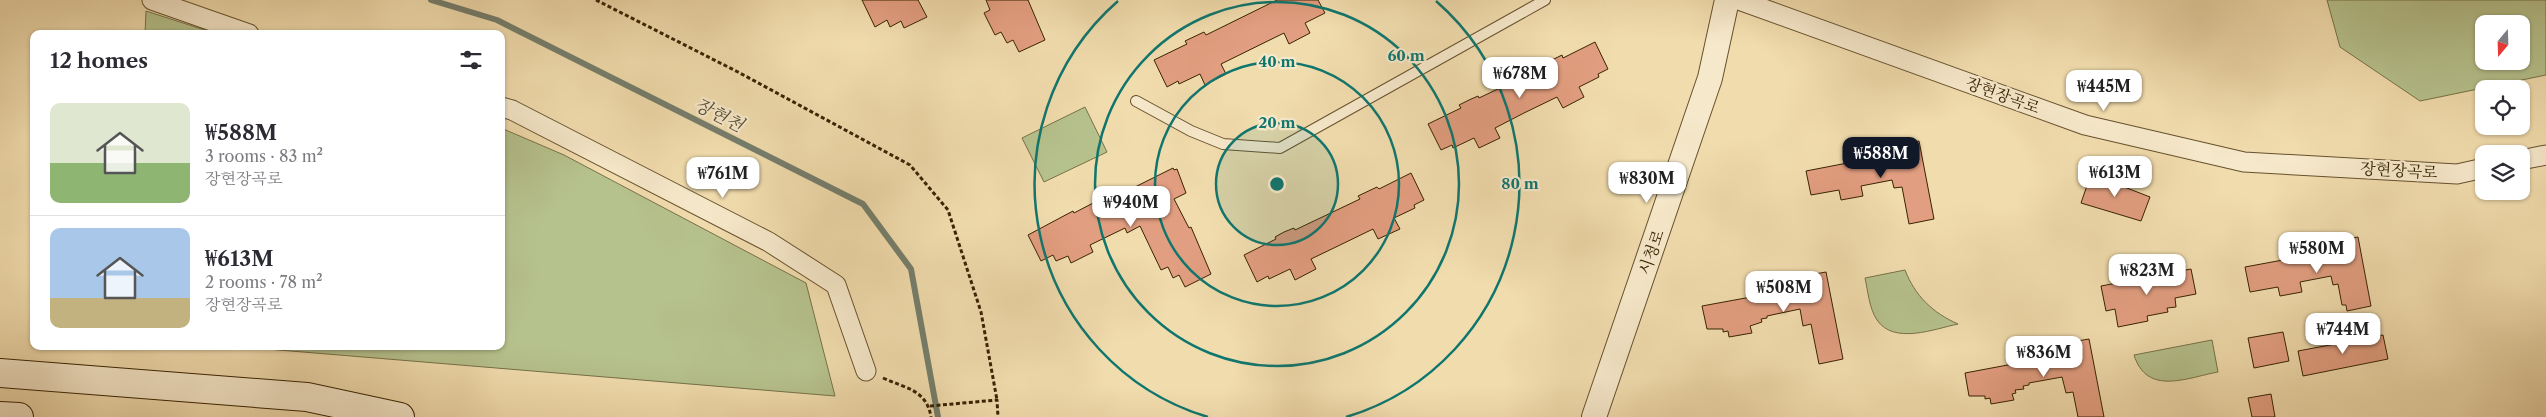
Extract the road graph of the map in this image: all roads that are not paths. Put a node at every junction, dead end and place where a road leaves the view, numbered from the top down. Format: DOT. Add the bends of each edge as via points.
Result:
graph roads {
  1 [pos="152,0"];
  2 [pos="1545,0"];
  3 [pos="1727,0"];
  4 [pos="1739,0"];
  5 [pos="238,30"];
  6 [pos="1136,101"];
  7 [pos="505,108"];
  8 [pos="2546,155"];
  9 [pos="2530,158"];
  10 [pos="2475,170"];
  11 [pos="866,371"];
  12 [pos="0,373"];
  13 [pos="0,416"];
  14 [pos="19,417"];
  15 [pos="400,417"];
  16 [pos="1594,417"];
  1 -- 5 [label="street"];
  2 -- 6 [label="lane" via="1280,148 1223,144 1191,131"];
  3 -- 16 [label="street, 시청로" via="1710,78"];
  4 -- 10 [label="street, 장현장곡로" via="2085,125 2235,160 2457,174"];
  7 -- 11 [label="street" via="769,242 836,285"];
  8 -- 9 [label="street"];
  12 -- 15 [label="main road" via="307,397"];
  13 -- 14 [label="main road"];
}
